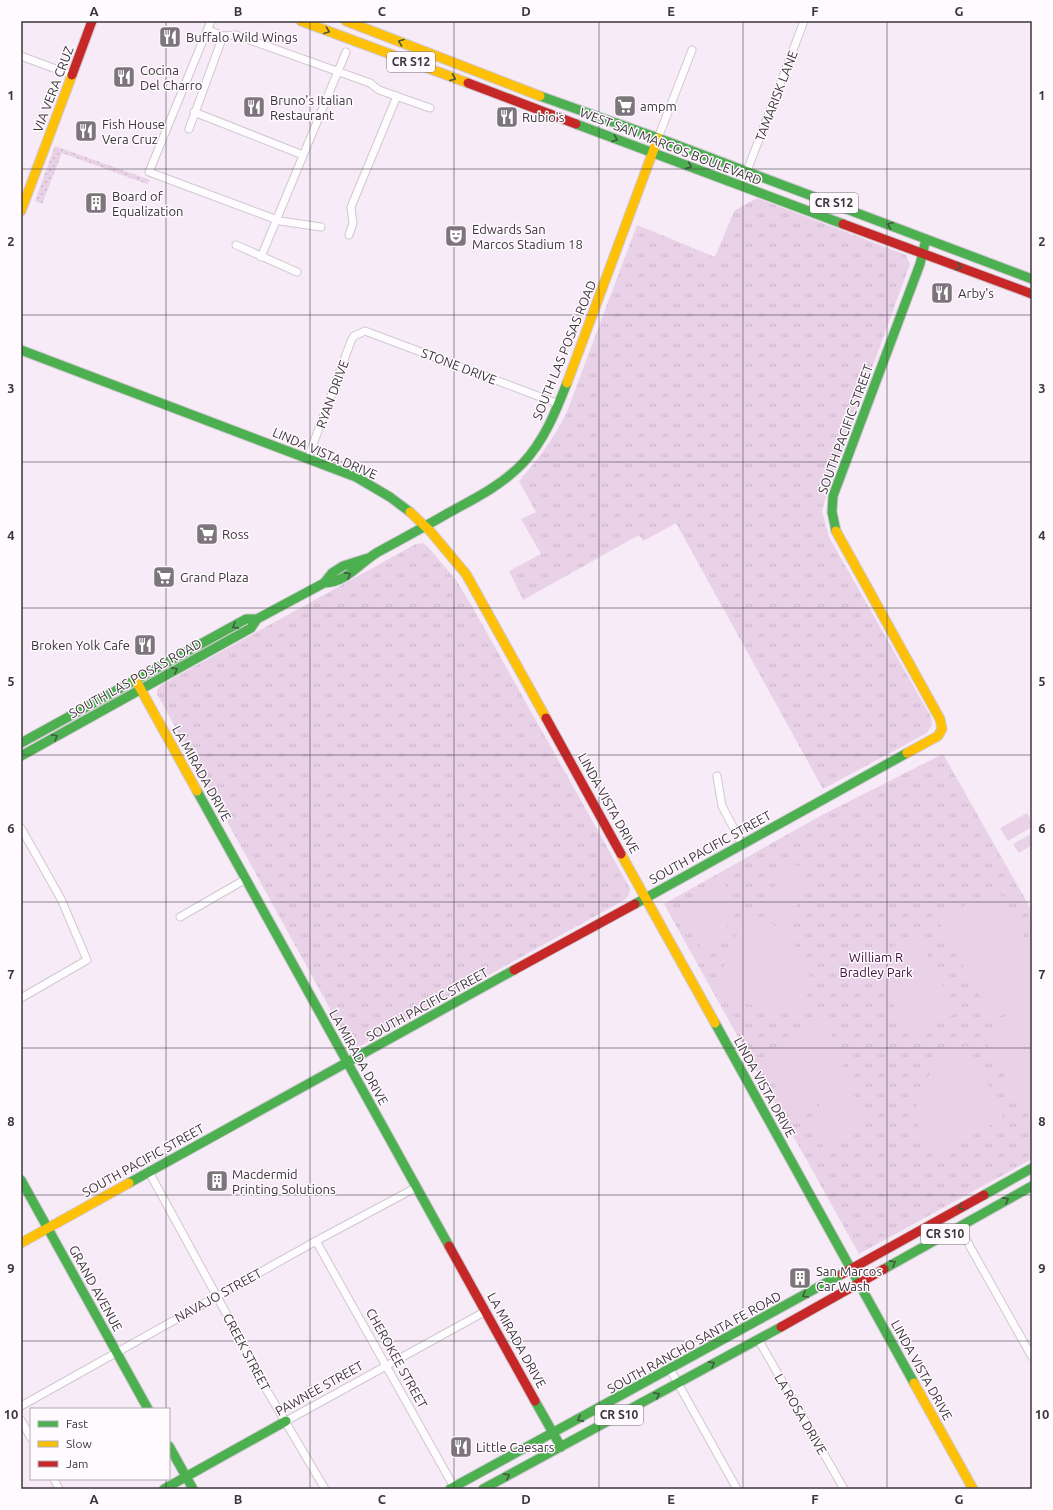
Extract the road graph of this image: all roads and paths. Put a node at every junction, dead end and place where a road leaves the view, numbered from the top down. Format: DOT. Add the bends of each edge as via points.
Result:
graph roads {
  1 [pos="92,21"];
  2 [pos="212,21"];
  3 [pos="301,21"];
  4 [pos="346,21"];
  5 [pos="804,21"];
  6 [pos="357,25"];
  7 [pos="208,30"];
  8 [pos="223,36"];
  9 [pos="351,40"];
  10 [pos="692,50"];
  11 [pos="346,52"];
  12 [pos="21,56"];
  13 [pos="338,72"];
  14 [pos="72,75"];
  15 [pos="485,90"];
  16 [pos="397,96"];
  17 [pos="557,102"];
  18 [pos="430,108"];
  19 [pos="194,112"];
  20 [pos="189,129"];
  21 [pos="658,138"];
  22 [pos="653,153"];
  23 [pos="303,156"];
  24 [pos="747,171"];
  25 [pos="21,211"];
  26 [pos="277,219"];
  27 [pos="321,227"];
  28 [pos="349,235"];
  29 [pos="926,239"];
  30 [pos="236,245"];
  31 [pos="922,254"];
  32 [pos="261,256"];
  33 [pos="296,272"];
  34 [pos="1032,279"];
  35 [pos="1032,294"];
  36 [pos="360,333"];
  37 [pos="21,350"];
  38 [pos="559,404"];
  39 [pos="308,458"];
  40 [pos="426,526"];
  41 [pos="257,619"];
  42 [pos="136,679"];
  43 [pos="141,689"];
  44 [pos="21,743"];
  45 [pos="21,756"];
  46 [pos="717,776"];
  47 [pos="21,828"];
  48 [pos="742,844"];
  49 [pos="246,879"];
  50 [pos="646,897"];
  51 [pos="180,917"];
  52 [pos="21,998"];
  53 [pos="347,1062"];
  54 [pos="1032,1168"];
  55 [pos="149,1172"];
  56 [pos="21,1180"];
  57 [pos="1032,1186"];
  58 [pos="417,1187"];
  59 [pos="47,1227"];
  60 [pos="959,1227"];
  61 [pos="316,1240"];
  62 [pos="21,1243"];
  63 [pos="851,1268"];
  64 [pos="859,1282"];
  65 [pos="217,1296"];
  66 [pos="486,1312"];
  67 [pos="758,1339"];
  68 [pos="116,1352"];
  69 [pos="1032,1357"];
  70 [pos="386,1366"];
  71 [pos="670,1369"];
  72 [pos="678,1383"];
  73 [pos="21,1406"];
  74 [pos="147,1408"];
  75 [pos="21,1420"];
  76 [pos="286,1421"];
  77 [pos="554,1433"];
  78 [pos="30,1436"];
  79 [pos="561,1447"];
  80 [pos="170,1448"];
  81 [pos="186,1477"];
  82 [pos="54,1480"];
  83 [pos="453,1488"];
  84 [pos="59,1489"];
  85 [pos="164,1489"];
  86 [pos="193,1489"];
  87 [pos="325,1489"];
  88 [pos="484,1489"];
  89 [pos="737,1489"];
  90 [pos="844,1489"];
  91 [pos="973,1489"];
  1 -- 14 [label="main road, VIA VERA CRUZ"];
  2 -- 7 [label="street"];
  3 -- 9 [label="main road, WEST SAN MARCOS BOULEVARD / CR S12, one-way"];
  4 -- 6 [label="main road, WEST SAN MARCOS BOULEVARD / CR S12"];
  5 -- 24 [label="street, TAMARISK LANE"];
  6 -- 9 [label="main road"];
  17 -- 6 [label="main road, WEST SAN MARCOS BOULEVARD / CR S12, one-way"];
  7 -- 8 [label="street"];
  7 -- 26 [label="street" via="148,172"];
  8 -- 13 [label="street" via="236,35"];
  8 -- 19 [label="street"];
  9 -- 15 [label="main road, WEST SAN MARCOS BOULEVARD / CR S12, one-way"];
  10 -- 21 [label="street"];
  11 -- 13 [label="street"];
  12 -- 14 [label="street"];
  13 -- 16 [label="street"];
  13 -- 23 [label="street"];
  14 -- 25 [label="main road, VIA VERA CRUZ"];
  15 -- 17 [label="main road" via="492,85 532,100"];
  15 -- 22 [label="main road, WEST SAN MARCOS BOULEVARD / CR S12, one-way"];
  16 -- 18 [label="street"];
  16 -- 28 [label="street" via="351,207 353,223"];
  17 -- 21 [label="main road, WEST SAN MARCOS BOULEVARD / CR S12"];
  19 -- 20 [label="street"];
  19 -- 23 [label="street"];
  21 -- 22 [label="main road, SOUTH LAS POSAS ROAD"];
  21 -- 24 [label="main road, WEST SAN MARCOS BOULEVARD / CR S12"];
  22 -- 31 [label="main road, WEST SAN MARCOS BOULEVARD / CR S12, one-way"];
  22 -- 38 [label="main road, SOUTH LAS POSAS ROAD"];
  23 -- 26 [label="street"];
  29 -- 24 [label="main road, WEST SAN MARCOS BOULEVARD / CR S12, one-way"];
  26 -- 27 [label="street"];
  26 -- 32 [label="street"];
  29 -- 31 [label="main road, SOUTH PACIFIC STREET"];
  29 -- 34 [label="main road, WEST SAN MARCOS BOULEVARD / CR S12"];
  30 -- 32 [label="street"];
  31 -- 35 [label="main road, WEST SAN MARCOS BOULEVARD / CR S12, one-way"];
  31 -- 48 [label="main road, SOUTH PACIFIC STREET" via="833,496 832,512 836,532 940,719 942,729 933,740"];
  32 -- 33 [label="street"];
  36 -- 38 [label="street, STONE DRIVE" via="365,331 376,334"];
  36 -- 39 [label="street, RYAN DRIVE" via="351,341"];
  37 -- 39 [label="main road, LINDA VISTA DRIVE"];
  38 -- 40 [label="main road, SOUTH LAS POSAS ROAD" via="540,441 523,463 475,500"];
  39 -- 40 [label="main road, LINDA VISTA DRIVE" via="383,491"];
  40 -- 41 [label="main road, SOUTH LAS POSAS ROAD" via="368,558 355,560 328,575 324,582"];
  40 -- 50 [label="main road, LINDA VISTA DRIVE" via="466,574"];
  41 -- 42 [label="main road, SOUTH LAS POSAS ROAD, one-way" via="246,620"];
  43 -- 41 [label="main road, SOUTH LAS POSAS ROAD, one-way" via="252,628"];
  42 -- 43 [label="main road, LA MIRADA DRIVE"];
  42 -- 44 [label="main road, SOUTH LAS POSAS ROAD"];
  45 -- 43 [label="main road, SOUTH LAS POSAS ROAD, one-way"];
  43 -- 49 [label="main road, LA MIRADA DRIVE"];
  46 -- 48 [label="street" via="722,806"];
  47 -- 52 [label="street" via="61,899 87,960"];
  48 -- 50 [label="main road, SOUTH PACIFIC STREET"];
  49 -- 51 [label="street"];
  49 -- 53 [label="main road, LA MIRADA DRIVE"];
  50 -- 53 [label="main road, SOUTH PACIFIC STREET"];
  50 -- 63 [label="main road, LINDA VISTA DRIVE"];
  53 -- 55 [label="main road, SOUTH PACIFIC STREET"];
  53 -- 58 [label="main road, LA MIRADA DRIVE"];
  54 -- 63 [label="main road, SOUTH RANCHO SANTA FE ROAD / CR S10, one-way"];
  55 -- 59 [label="main road, SOUTH PACIFIC STREET"];
  55 -- 65 [label="street, CREEK STREET"];
  56 -- 59 [label="main road, GRAND AVENUE"];
  60 -- 57 [label="main road, CR S10, one-way"];
  58 -- 61 [label="street, NAVAJO STREET"];
  58 -- 66 [label="main road, LA MIRADA DRIVE"];
  59 -- 62 [label="main road, SOUTH PACIFIC STREET"];
  59 -- 68 [label="main road, GRAND AVENUE"];
  64 -- 60 [label="main road, CR S10, one-way"];
  60 -- 69 [label="street"];
  61 -- 65 [label="street, NAVAJO STREET"];
  61 -- 70 [label="street, CHEROKEE STREET"];
  63 -- 64 [label="main road, LINDA VISTA DRIVE"];
  63 -- 71 [label="main road, SOUTH RANCHO SANTA FE ROAD / CR S10, one-way"];
  64 -- 67 [label="main road, CR S10"];
  64 -- 91 [label="main road, LINDA VISTA DRIVE"];
  65 -- 68 [label="street, NAVAJO STREET"];
  65 -- 76 [label="street, CREEK STREET" via="266,1389"];
  66 -- 70 [label="street, PAWNEE STREET"];
  66 -- 77 [label="main road, LA MIRADA DRIVE"];
  72 -- 67 [label="main road, CR S10, one-way"];
  67 -- 90 [label="street, LA ROSA DRIVE"];
  68 -- 73 [label="street, NAVAJO STREET"];
  68 -- 74 [label="main road, GRAND AVENUE"];
  70 -- 76 [label="street, PAWNEE STREET"];
  70 -- 83 [label="street, CHEROKEE STREET"];
  71 -- 72 [label="street"];
  71 -- 77 [label="main road, SOUTH RANCHO SANTA FE ROAD / CR S10, one-way"];
  79 -- 72 [label="main road, CR S10, one-way"];
  72 -- 89 [label="street"];
  75 -- 78 [label="street"];
  76 -- 81 [label="main road, PAWNEE STREET"];
  76 -- 87 [label="street, CREEK STREET"];
  77 -- 79 [label="main road, LA MIRADA DRIVE"];
  77 -- 83 [label="main road, SOUTH RANCHO SANTA FE ROAD / CR S10"];
  88 -- 79 [label="main road, CR S10, one-way"];
  80 -- 81 [label="main road"];
  81 -- 85 [label="main road, PAWNEE STREET"];
  81 -- 86 [label="main road"];
  82 -- 84 [label="street"];
}
